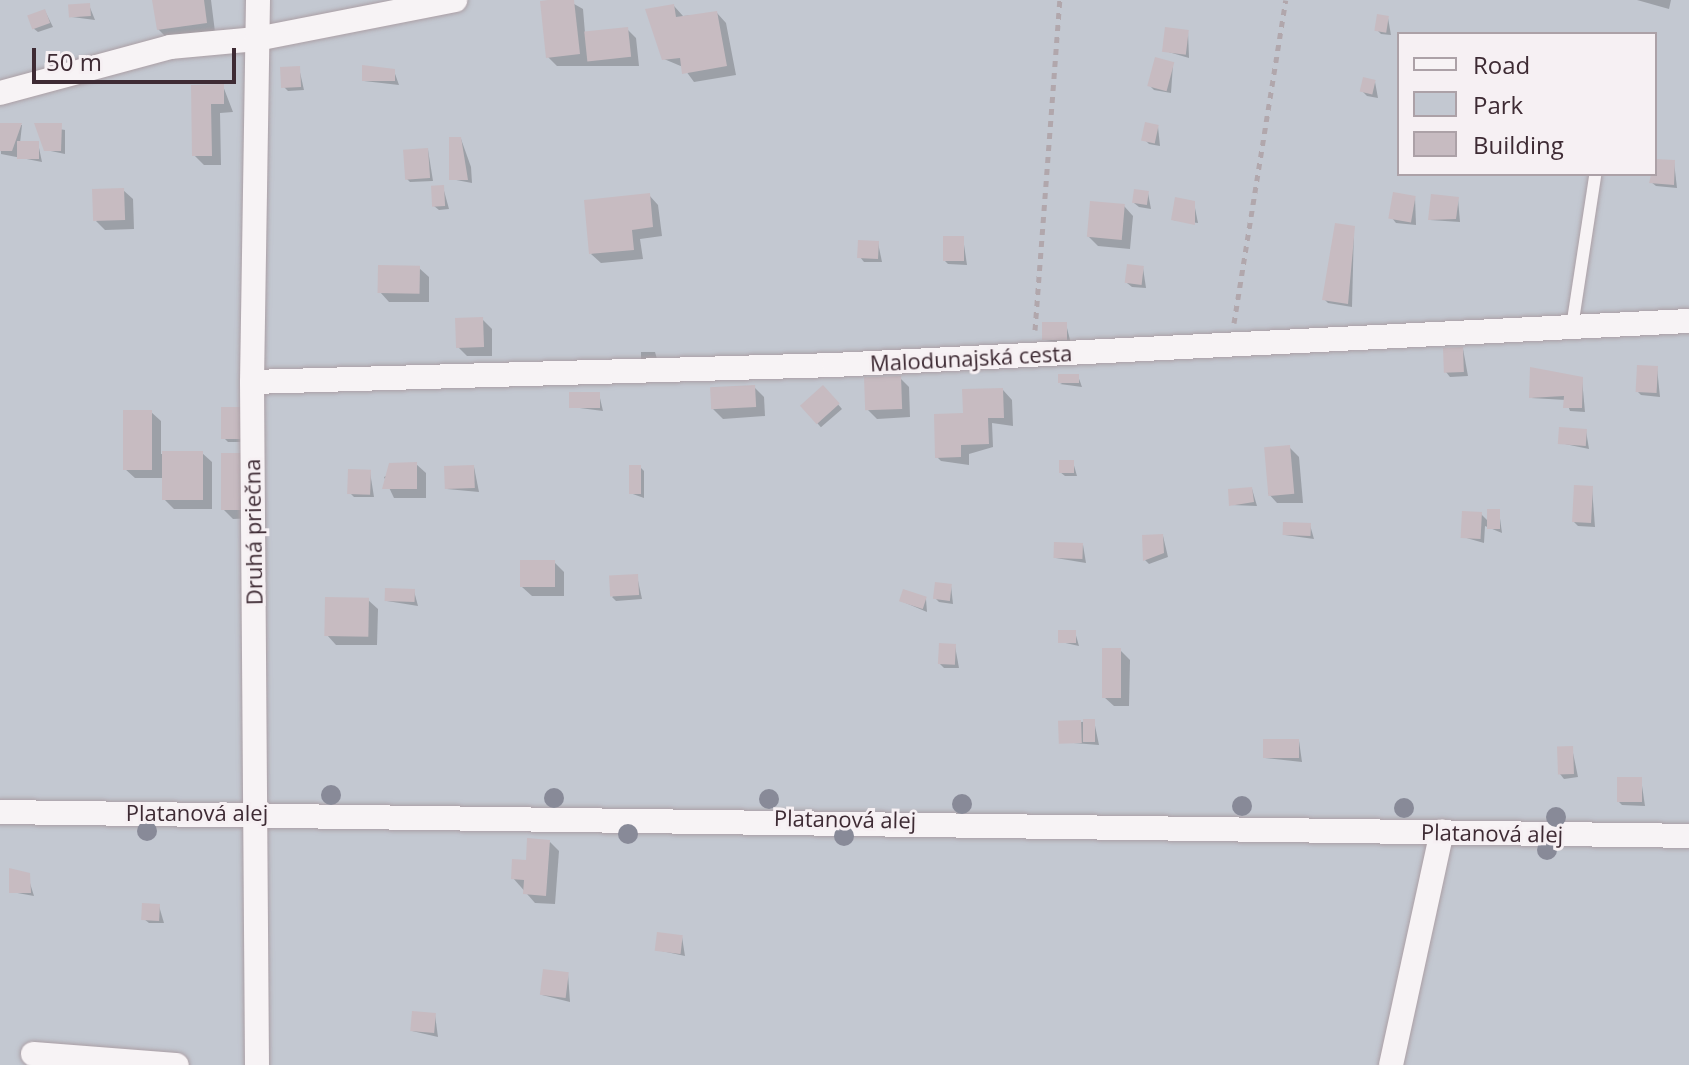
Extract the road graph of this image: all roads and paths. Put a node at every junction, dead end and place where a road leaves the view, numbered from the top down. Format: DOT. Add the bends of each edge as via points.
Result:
graph roads {
  1 [pos="258,0"];
  2 [pos="455,0"];
  3 [pos="1060,0"];
  4 [pos="1286,0"];
  5 [pos="257,39"];
  6 [pos="0,93"];
  7 [pos="1595,176"];
  8 [pos="1689,321"];
  9 [pos="1572,327"];
  10 [pos="1231,345"];
  11 [pos="1033,355"];
  12 [pos="252,382"];
  13 [pos="0,812"];
  14 [pos="257,813"];
  15 [pos="1442,832"];
  16 [pos="1689,836"];
  17 [pos="33,1054"];
  18 [pos="177,1065"];
  19 [pos="257,1065"];
  20 [pos="1391,1065"];
  1 -- 5 [label="street, Druhá priečna"];
  2 -- 5 [label="street"];
  3 -- 11 [label="path"];
  4 -- 10 [label="path"];
  5 -- 6 [label="street" via="170,47"];
  5 -- 12 [label="street, Druhá priečna"];
  7 -- 9 [label="lane"];
  8 -- 9 [label="street, Malodunajská cesta"];
  9 -- 10 [label="street, Malodunajská cesta"];
  10 -- 11 [label="street, Malodunajská cesta"];
  11 -- 12 [label="street, Malodunajská cesta"];
  12 -- 14 [label="street, Druhá priečna"];
  13 -- 14 [label="street, Platanová alej"];
  14 -- 15 [label="street, Platanová alej"];
  14 -- 19 [label="street, Druhá priečna"];
  15 -- 16 [label="street, Platanová alej"];
  15 -- 20 [label="street"];
  17 -- 18 [label="street"];
}
